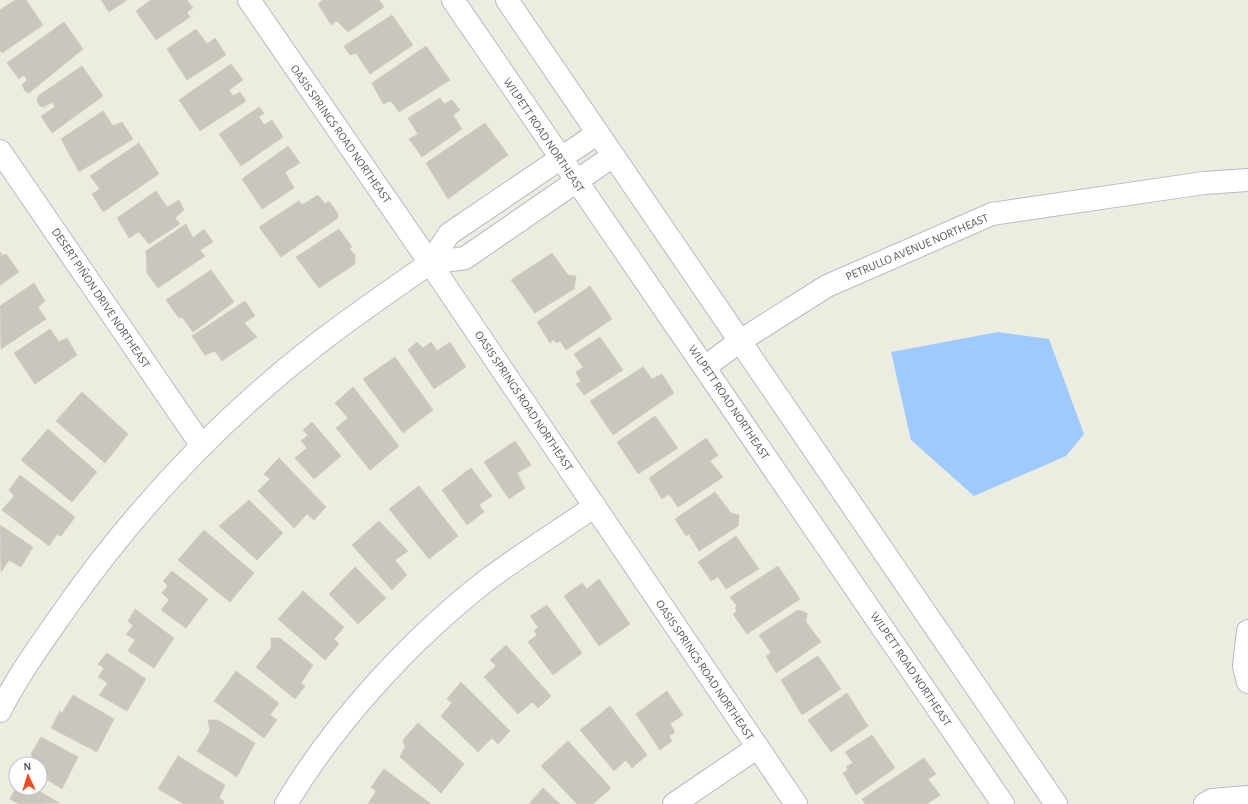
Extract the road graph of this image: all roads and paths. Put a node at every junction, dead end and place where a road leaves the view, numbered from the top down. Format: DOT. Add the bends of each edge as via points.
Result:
graph roads {
  1 [pos="249,0"];
  2 [pos="453,0"];
  3 [pos="507,0"];
  4 [pos="598,133"];
  5 [pos="0,151"];
  6 [pos="613,156"];
  7 [pos="560,158"];
  8 [pos="1248,180"];
  9 [pos="576,182"];
  10 [pos="430,263"];
  11 [pos="740,341"];
  12 [pos="705,367"];
  13 [pos="202,446"];
  14 [pos="595,506"];
  15 [pos="1248,631"];
  16 [pos="1248,682"];
  17 [pos="0,712"];
  18 [pos="758,747"];
  19 [pos="1248,797"];
  20 [pos="286,804"];
  21 [pos="674,804"];
  22 [pos="796,804"];
  23 [pos="1003,804"];
  24 [pos="1056,804"];
  25 [pos="1205,804"];
  1 -- 10 [label="street, OASIS SPRINGS ROAD NORTHEAST"];
  2 -- 7 [label="street, WILPETT ROAD NORTHEAST"];
  3 -- 4 [label="street"];
  4 -- 6 [label="street"];
  4 -- 7 [label="street"];
  5 -- 13 [label="street, DESERT PIÑON DRIVE NORTHEAST"];
  6 -- 9 [label="street"];
  6 -- 11 [label="street"];
  7 -- 9 [label="street, WILPETT ROAD NORTHEAST"];
  7 -- 10 [label="street" via="449,234"];
  8 -- 11 [label="street, PETRULLO AVENUE NORTHEAST" via="1204,183 992,214 827,286"];
  9 -- 10 [label="street" via="465,258"];
  9 -- 12 [label="street, WILPETT ROAD NORTHEAST"];
  10 -- 13 [label="street" via="346,322 266,385"];
  10 -- 14 [label="street, OASIS SPRINGS ROAD NORTHEAST"];
  11 -- 12 [label="street, PETRULLO AVENUE NORTHEAST"];
  11 -- 24 [label="street"];
  12 -- 23 [label="street, WILPETT ROAD NORTHEAST"];
  13 -- 17 [label="street" via="141,510 88,576 42,643"];
  14 -- 18 [label="street, OASIS SPRINGS ROAD NORTHEAST"];
  14 -- 20 [label="street" via="487,580 409,648 347,717"];
  15 -- 16 [label="street" via="1244,666"];
  18 -- 21 [label="street"];
  18 -- 22 [label="street, OASIS SPRINGS ROAD NORTHEAST"];
  19 -- 25 [label="street" via="1212,800"];
}
